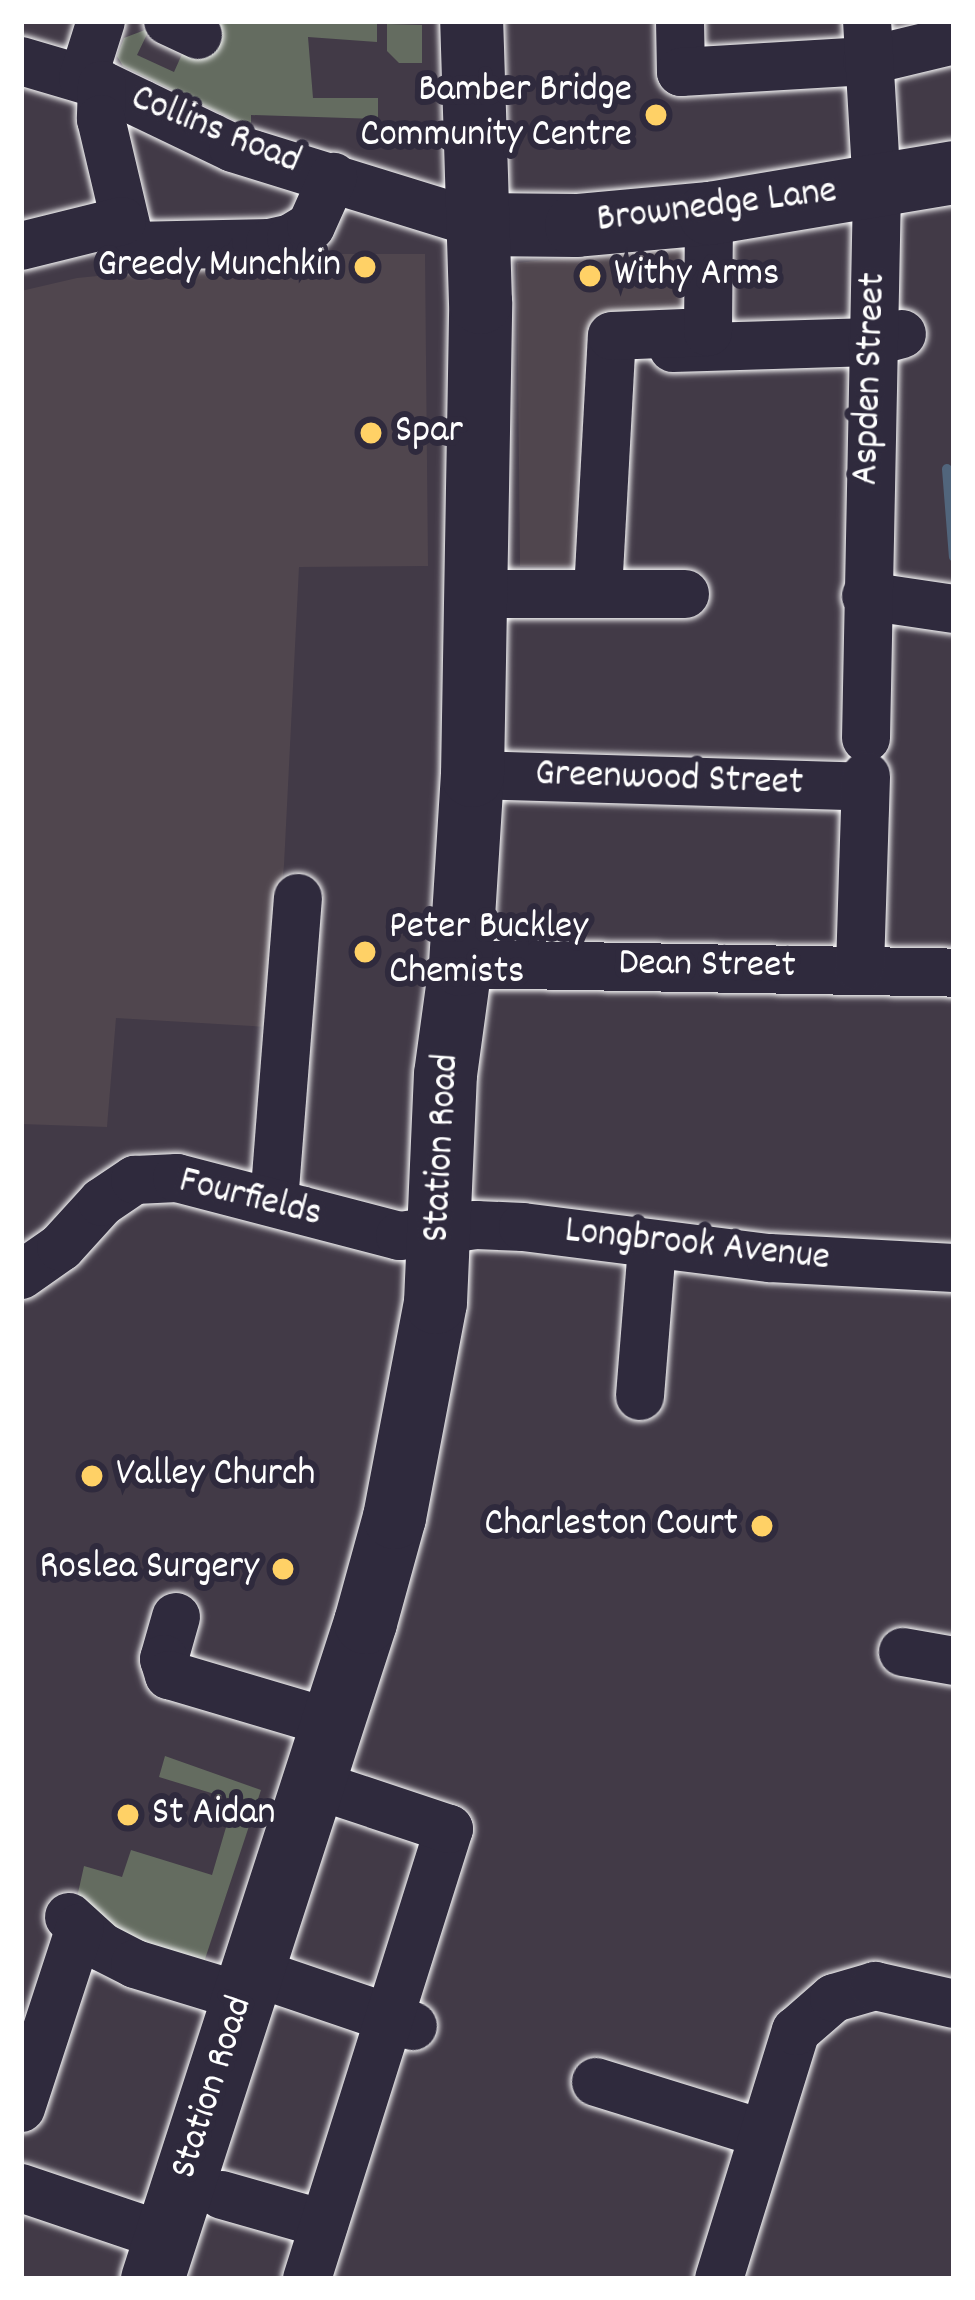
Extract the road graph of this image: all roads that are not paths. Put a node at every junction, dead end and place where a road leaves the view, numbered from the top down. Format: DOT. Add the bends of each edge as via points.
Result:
graph roads {
  1 [pos="101,21"];
  2 [pos="471,21"];
  3 [pos="680,21"];
  4 [pos="954,40"];
  5 [pos="867,41"];
  6 [pos="21,61"];
  7 [pos="93,82"];
  8 [pos="954,172"];
  9 [pos="333,177"];
  10 [pos="878,189"];
  11 [pos="709,214"];
  12 [pos="122,221"];
  13 [pos="478,224"];
  14 [pos="21,246"];
  15 [pos="887,338"];
  16 [pos="638,350"];
  17 [pos="598,592"];
  18 [pos="476,594"];
  19 [pos="685,594"];
  20 [pos="866,596"];
  21 [pos="954,609"];
  22 [pos="865,767"];
  23 [pos="472,775"];
  24 [pos="298,898"];
  25 [pos="460,964"];
  26 [pos="860,968"];
  27 [pos="954,974"];
  28 [pos="274,1202"];
  29 [pos="440,1231"];
  30 [pos="652,1246"];
  31 [pos="954,1268"];
  32 [pos="21,1275"];
  33 [pos="640,1396"];
  34 [pos="176,1617"];
  35 [pos="903,1652"];
  36 [pos="954,1660"];
  37 [pos="331,1723"];
  38 [pos="311,1784"];
  39 [pos="247,1984"];
  40 [pos="954,2004"];
  41 [pos="401,2022"];
  42 [pos="596,2082"];
  43 [pos="21,2108"];
  44 [pos="761,2133"];
  45 [pos="21,2188"];
  46 [pos="222,2195"];
  47 [pos="324,2224"];
  48 [pos="159,2258"];
  49 [pos="307,2279"];
  50 [pos="719,2279"];
  1 -- 7 [label="street"];
  2 -- 13 [label="main road, Station Road"];
  3 -- 5 [label="street" via="681,72"];
  4 -- 5 [label="street"];
  5 -- 10 [label="street, Aspden Street"];
  6 -- 7 [label="street, Collins Road"];
  7 -- 9 [label="street, Collins Road" via="233,148"];
  7 -- 12 [label="street"];
  8 -- 10 [label="main road, Brownedge Lane"];
  9 -- 12 [label="street" via="311,226 270,243 131,246"];
  9 -- 13 [label="street, Collins Road"];
  10 -- 11 [label="main road, Brownedge Lane"];
  10 -- 15 [label="street, Aspden Street"];
  11 -- 13 [label="main road, Brownedge Lane"];
  11 -- 17 [label="street" via="708,332 612,336"];
  12 -- 14 [label="street"];
  13 -- 18 [label="main road, Station Road"];
  15 -- 16 [label="street"];
  15 -- 20 [label="street, Aspden Street"];
  17 -- 18 [label="street"];
  17 -- 19 [label="street"];
  18 -- 23 [label="main road, Station Road"];
  20 -- 21 [label="street"];
  20 -- 22 [label="street, Aspden Street"];
  22 -- 23 [label="street, Greenwood Street"];
  22 -- 26 [label="street, Aspden Street"];
  23 -- 25 [label="main road, Station Road"];
  24 -- 28 [label="street"];
  25 -- 26 [label="street, Dean Street"];
  25 -- 29 [label="main road, Station Road" via="445,1074"];
  26 -- 27 [label="street, Dean Street"];
  28 -- 29 [label="street, Fourfields" via="400,1236"];
  28 -- 32 [label="street, Fourfields" via="177,1178 136,1180"];
  29 -- 30 [label="street, Longbrook Avenue" via="523,1228"];
  29 -- 37 [label="main road, Station Road" via="435,1302 394,1517"];
  30 -- 31 [label="street, Longbrook Avenue"];
  30 -- 33 [label="street"];
  34 -- 37 [label="street" via="164,1659 169,1675"];
  35 -- 36 [label="street"];
  37 -- 38 [label="main road, Station Road"];
  38 -- 39 [label="main road, Station Road"];
  38 -- 41 [label="street" via="448,1829"];
  39 -- 41 [label="street"];
  39 -- 43 [label="street" via="135,1964 74,1922"];
  39 -- 48 [label="main road, Station Road"];
  40 -- 44 [label="street" via="875,1986 834,1998 796,2031"];
  41 -- 47 [label="street"];
  42 -- 44 [label="street"];
  44 -- 50 [label="street"];
  45 -- 48 [label="street, Station Road"];
  46 -- 47 [label="street"];
  47 -- 49 [label="street"];
}
